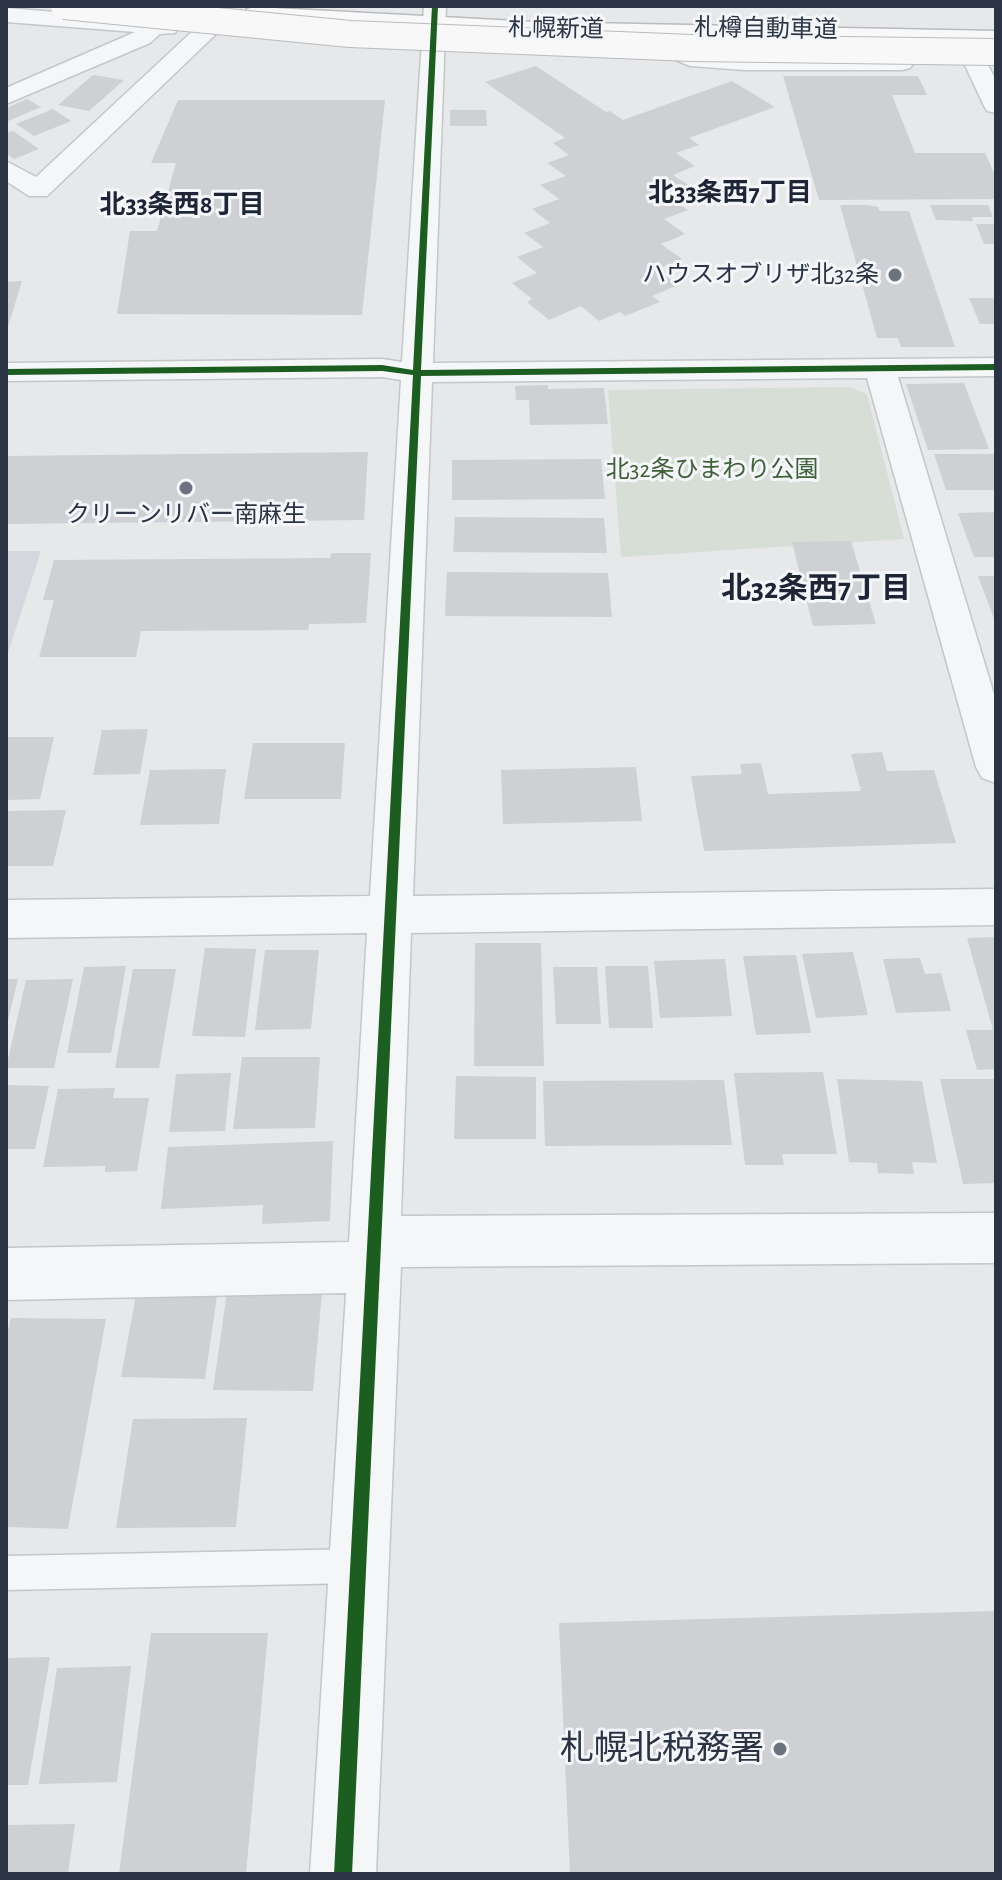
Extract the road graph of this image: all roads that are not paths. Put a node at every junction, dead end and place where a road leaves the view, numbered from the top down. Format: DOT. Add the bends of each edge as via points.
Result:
graph roads {
  1 [pos="64,6"];
  2 [pos="117,6"];
  3 [pos="248,6"];
  4 [pos="616,8"];
  5 [pos="6,15"];
  6 [pos="950,15"];
  7 [pos="434,24"];
  8 [pos="155,27"];
  9 [pos="206,31"];
  10 [pos="649,31"];
  11 [pos="996,35"];
  12 [pos="989,59"];
  13 [pos="6,97"];
  14 [pos="996,106"];
  15 [pos="6,169"];
  16 [pos="996,367"];
  17 [pos="880,368"];
  18 [pos="6,372"];
  19 [pos="417,373"];
  20 [pos="996,767"];
  21 [pos="996,907"];
  22 [pos="392,914"];
  23 [pos="6,919"];
  24 [pos="996,1238"];
  25 [pos="376,1254"];
  26 [pos="6,1274"];
  27 [pos="359,1566"];
  28 [pos="6,1573"];
  29 [pos="343,1874"];
  1 -- 12 [label="highway, bridge" via="350,34"];
  2 -- 7 [label="highway, 札幌新道"];
  3 -- 11 [label="highway, 札樽自動車道" via="688,28"];
  4 -- 6 [label="highway, 札樽自動車道"];
  5 -- 8 [label="street"];
  7 -- 9 [label="street"];
  7 -- 10 [label="highway, 札幌新道"];
  7 -- 19 [label="street"];
  8 -- 9 [label="street"];
  8 -- 13 [label="street" via="142,38"];
  9 -- 15 [label="street" via="38,190"];
  10 -- 11 [label="highway, 札幌新道"];
  10 -- 12 [label="street" via="660,44 690,59"];
  12 -- 14 [label="street"];
  16 -- 17 [label="street"];
  17 -- 19 [label="street"];
  17 -- 20 [label="street"];
  18 -- 19 [label="street" via="382,368"];
  19 -- 22 [label="street"];
  21 -- 22 [label="street"];
  22 -- 23 [label="street"];
  22 -- 25 [label="street"];
  24 -- 25 [label="street"];
  25 -- 26 [label="street"];
  25 -- 27 [label="street"];
  27 -- 28 [label="lane"];
  27 -- 29 [label="street"];
}
